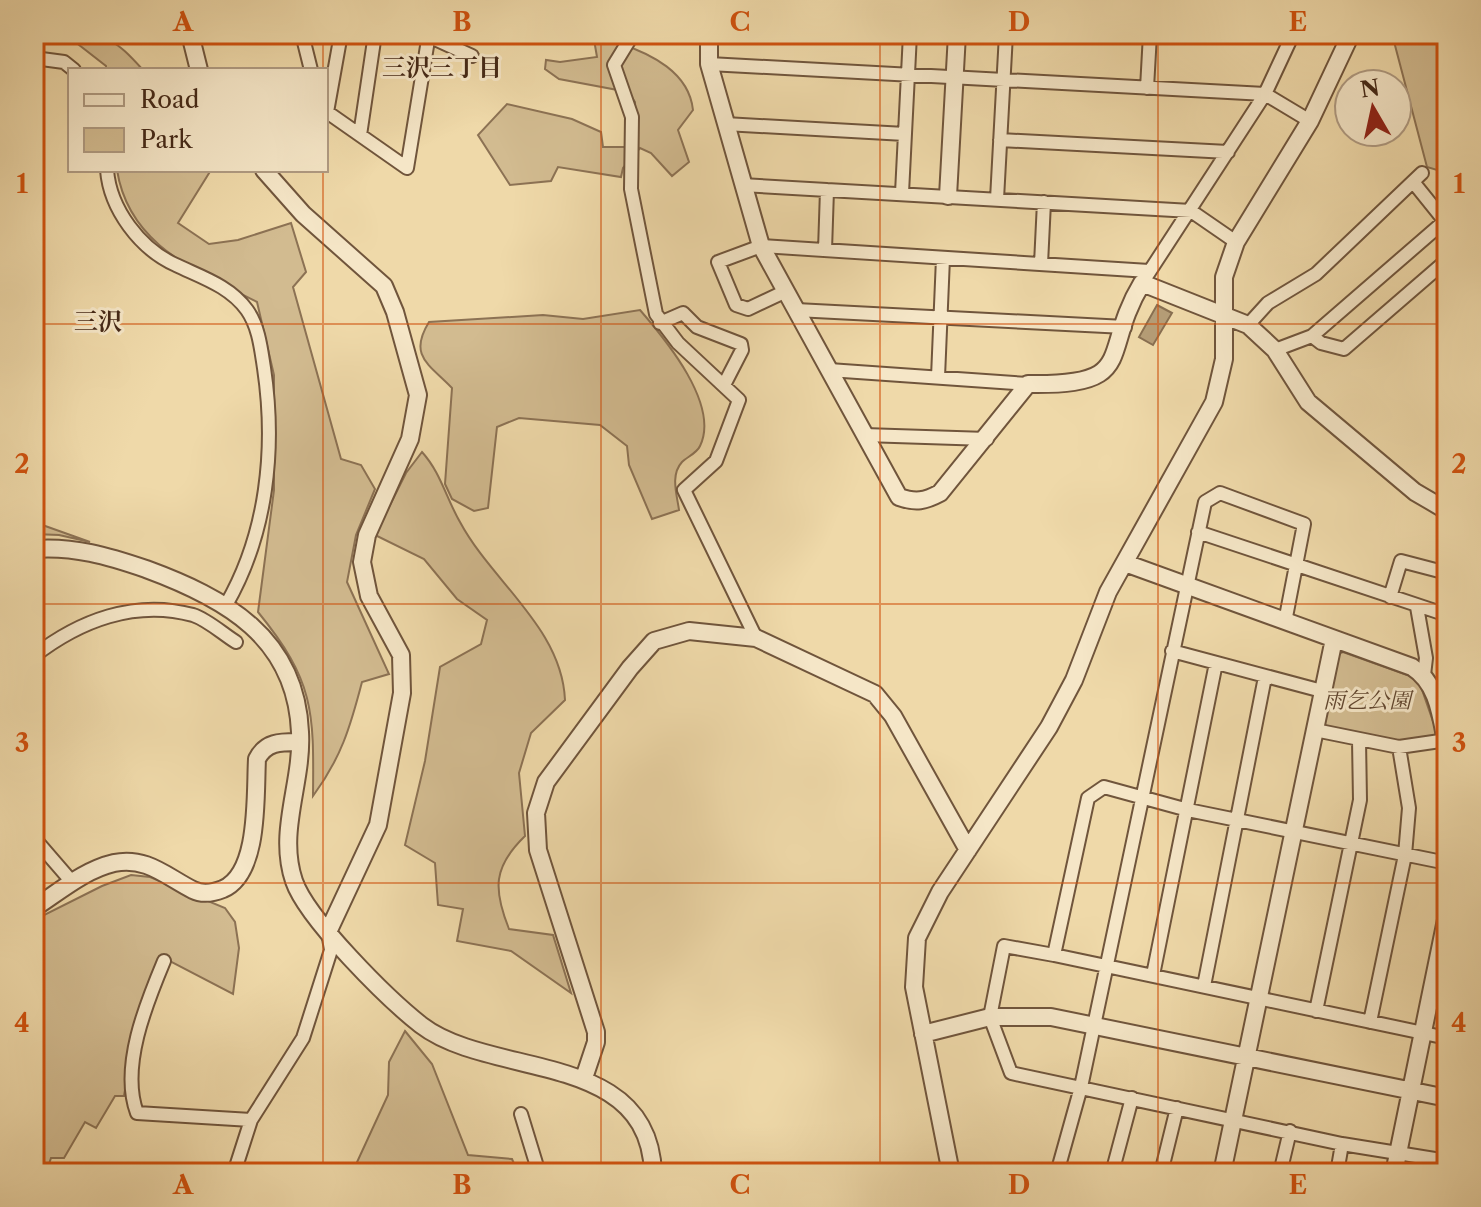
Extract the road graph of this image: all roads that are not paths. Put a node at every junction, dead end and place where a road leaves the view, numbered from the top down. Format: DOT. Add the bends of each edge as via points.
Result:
graph roads {
  1 [pos="190,34"];
  2 [pos="302,34"];
  3 [pos="341,34"];
  4 [pos="375,34"];
  5 [pos="633,34"];
  6 [pos="709,34"];
  7 [pos="910,34"];
  8 [pos="957,34"];
  9 [pos="1006,34"];
  10 [pos="1150,34"];
  11 [pos="1259,34"];
  12 [pos="1351,34"];
  13 [pos="427,35"];
  14 [pos="1293,35"];
  15 [pos="472,56"];
  16 [pos="34,58"];
  17 [pos="709,64"];
  18 [pos="72,68"];
  19 [pos="198,68"];
  20 [pos="310,68"];
  21 [pos="908,74"];
  22 [pos="954,77"];
  23 [pos="1003,80"];
  24 [pos="1147,88"];
  25 [pos="1265,94"];
  26 [pos="328,106"];
  27 [pos="328,113"];
  28 [pos="1310,121"];
  29 [pos="725,124"];
  30 [pos="905,134"];
  31 [pos="360,135"];
  32 [pos="1000,140"];
  33 [pos="1228,152"];
  34 [pos="107,172"];
  35 [pos="266,172"];
  36 [pos="742,185"];
  37 [pos="827,190"];
  38 [pos="902,193"];
  39 [pos="948,196"];
  40 [pos="997,199"];
  41 [pos="1044,202"];
  42 [pos="1191,211"];
  43 [pos="1446,221"];
  44 [pos="1236,242"];
  45 [pos="761,246"];
  46 [pos="825,250"];
  47 [pos="943,258"];
  48 [pos="1447,260"];
  49 [pos="1041,264"];
  50 [pos="1146,277"];
  51 [pos="784,292"];
  52 [pos="796,310"];
  53 [pos="1223,316"];
  54 [pos="940,317"];
  55 [pos="660,323"];
  56 [pos="1248,325"];
  57 [pos="1125,327"];
  58 [pos="1312,336"];
  59 [pos="1275,350"];
  60 [pos="829,370"];
  61 [pos="938,377"];
  62 [pos="1028,384"];
  63 [pos="724,385"];
  64 [pos="864,435"];
  65 [pos="987,439"];
  66 [pos="1446,509"];
  67 [pos="1198,532"];
  68 [pos="42,549"];
  69 [pos="1125,563"];
  70 [pos="1295,566"];
  71 [pos="1447,573"];
  72 [pos="1186,585"];
  73 [pos="208,597"];
  74 [pos="1390,597"];
  75 [pos="226,605"];
  76 [pos="1417,607"];
  77 [pos="1447,615"];
  78 [pos="196,616"];
  79 [pos="1285,622"];
  80 [pos="756,638"];
  81 [pos="1334,639"];
  82 [pos="236,642"];
  83 [pos="1172,651"];
  84 [pos="34,656"];
  85 [pos="1216,663"];
  86 [pos="1424,675"];
  87 [pos="1265,677"];
  88 [pos="1322,691"];
  89 [pos="1315,730"];
  90 [pos="1359,740"];
  91 [pos="300,742"];
  92 [pos="1446,743"];
  93 [pos="1399,747"];
  94 [pos="1142,797"];
  95 [pos="1188,810"];
  96 [pos="1236,820"];
  97 [pos="1294,832"];
  98 [pos="34,838"];
  99 [pos="1352,844"];
  100 [pos="968,850"];
  101 [pos="1405,855"];
  102 [pos="1447,863"];
  103 [pos="72,882"];
  104 [pos="34,908"];
  105 [pos="1447,915"];
  106 [pos="328,932"];
  107 [pos="1054,955"];
  108 [pos="164,961"];
  109 [pos="1107,967"];
  110 [pos="1153,975"];
  111 [pos="1441,979"];
  112 [pos="1204,986"];
  113 [pos="1261,999"];
  114 [pos="1316,1011"];
  115 [pos="990,1017"];
  116 [pos="1370,1022"];
  117 [pos="1093,1026"];
  118 [pos="923,1034"];
  119 [pos="1424,1035"];
  120 [pos="1447,1038"];
  121 [pos="1246,1059"];
  122 [pos="584,1078"];
  123 [pos="1081,1087"];
  124 [pos="1411,1093"];
  125 [pos="1132,1098"];
  126 [pos="1447,1098"];
  127 [pos="1177,1108"];
  128 [pos="521,1114"];
  129 [pos="1234,1119"];
  130 [pos="251,1120"];
  131 [pos="1290,1131"];
  132 [pos="1342,1144"];
  133 [pos="1399,1154"];
  134 [pos="1447,1161"];
  135 [pos="653,1170"];
  136 [pos="234,1173"];
  137 [pos="539,1173"];
  138 [pos="635,1173"];
  139 [pos="951,1173"];
  140 [pos="1057,1173"];
  141 [pos="1112,1173"];
  142 [pos="1161,1173"];
  143 [pos="1222,1173"];
  144 [pos="1280,1173"];
  145 [pos="1337,1173"];
  146 [pos="1394,1173"];
  1 -- 19 [label="street"];
  2 -- 20 [label="street"];
  3 -- 26 [label="street"];
  4 -- 31 [label="street"];
  5 -- 55 [label="street" via="614,65 632,117 631,189"];
  6 -- 17 [label="street"];
  7 -- 21 [label="street"];
  8 -- 22 [label="street"];
  9 -- 23 [label="street"];
  10 -- 24 [label="street"];
  11 -- 14 [label="street"];
  12 -- 28 [label="street"];
  13 -- 15 [label="street"];
  13 -- 31 [label="street" via="407,168"];
  14 -- 25 [label="street"];
  16 -- 18 [label="street"];
  17 -- 21 [label="street"];
  17 -- 29 [label="street"];
  21 -- 22 [label="street"];
  21 -- 30 [label="street"];
  22 -- 23 [label="street"];
  22 -- 39 [label="street"];
  23 -- 24 [label="street"];
  23 -- 32 [label="street"];
  24 -- 25 [label="street"];
  25 -- 28 [label="street"];
  25 -- 33 [label="street"];
  27 -- 31 [label="street"];
  28 -- 44 [label="street"];
  29 -- 30 [label="street"];
  29 -- 36 [label="street"];
  30 -- 38 [label="street"];
  32 -- 33 [label="street"];
  32 -- 40 [label="street"];
  33 -- 42 [label="street"];
  34 -- 75 [label="street" via="123,219 154,252 227,291 247,310 257,332 271,451 265,496 241,577"];
  35 -- 106 [label="street" via="303,214 384,286 418,395 410,439 367,535 362,562 369,596 401,655 400,705 378,825"];
  36 -- 37 [label="street"];
  36 -- 45 [label="street"];
  37 -- 38 [label="street"];
  37 -- 46 [label="street"];
  38 -- 39 [label="street"];
  39 -- 40 [label="street"];
  40 -- 41 [label="street"];
  41 -- 42 [label="street"];
  41 -- 49 [label="street"];
  42 -- 44 [label="street"];
  42 -- 50 [label="street"];
  43 -- 56 [label="street" via="1418,178 1316,274 1268,303"];
  43 -- 58 [label="street"];
  44 -- 53 [label="street" via="1224,277"];
  45 -- 46 [label="street"];
  45 -- 51 [label="street"];
  45 -- 51 [label="street" via="718,262 736,305 748,309"];
  46 -- 47 [label="street"];
  47 -- 49 [label="street"];
  47 -- 54 [label="street"];
  48 -- 58 [label="street" via="1344,349"];
  49 -- 50 [label="street"];
  50 -- 53 [label="street"];
  50 -- 57 [label="street" via="1130,304"];
  51 -- 52 [label="street"];
  52 -- 54 [label="street"];
  52 -- 60 [label="street"];
  53 -- 56 [label="street"];
  53 -- 69 [label="street" via="1224,359 1214,402"];
  54 -- 57 [label="street"];
  54 -- 61 [label="street"];
  55 -- 63 [label="street"];
  55 -- 63 [label="street" via="683,313 697,327 741,344"];
  56 -- 59 [label="street"];
  57 -- 62 [label="street" via="1118,352 1089,381"];
  58 -- 59 [label="street"];
  59 -- 66 [label="street" via="1308,402 1415,492"];
  60 -- 61 [label="street"];
  60 -- 64 [label="street"];
  61 -- 62 [label="street"];
  62 -- 65 [label="street"];
  63 -- 80 [label="street" via="739,400 716,461 684,490"];
  64 -- 65 [label="street"];
  64 -- 65 [label="street" via="899,497 912,502 940,493"];
  67 -- 70 [label="street"];
  67 -- 70 [label="street" via="1205,502 1220,493 1304,524"];
  67 -- 72 [label="street"];
  68 -- 73 [label="street" via="99,553 199,588"];
  69 -- 72 [label="street"];
  69 -- 100 [label="street" via="1049,727"];
  70 -- 74 [label="street"];
  70 -- 79 [label="street"];
  71 -- 74 [label="street" via="1401,561"];
  72 -- 79 [label="street"];
  72 -- 83 [label="street"];
  73 -- 75 [label="street"];
  73 -- 78 [label="street"];
  74 -- 76 [label="street"];
  75 -- 91 [label="street" via="262,635 278,657 295,696"];
  76 -- 77 [label="street"];
  76 -- 86 [label="street"];
  78 -- 82 [label="street"];
  78 -- 84 [label="street" via="155,610 103,617"];
  79 -- 81 [label="street"];
  80 -- 100 [label="street" via="875,694 893,716"];
  80 -- 122 [label="street" via="689,631 654,641 546,782 536,813 538,850 596,1032"];
  81 -- 86 [label="street"];
  81 -- 88 [label="street"];
  83 -- 85 [label="street"];
  83 -- 94 [label="street"];
  85 -- 87 [label="street"];
  85 -- 95 [label="street"];
  86 -- 92 [label="street" via="1433,689"];
  87 -- 88 [label="street"];
  87 -- 96 [label="street"];
  88 -- 89 [label="street"];
  89 -- 90 [label="street"];
  89 -- 97 [label="street"];
  90 -- 93 [label="street"];
  90 -- 99 [label="street" via="1362,774"];
  91 -- 103 [label="street" via="266,746 257,759 248,861 231,885 214,893 197,892 138,862 115,863"];
  91 -- 106 [label="street" via="288,854 299,894"];
  92 -- 93 [label="street"];
  93 -- 101 [label="street" via="1409,808"];
  94 -- 95 [label="street"];
  94 -- 107 [label="street" via="1104,787 1088,798"];
  94 -- 109 [label="street"];
  95 -- 96 [label="street"];
  95 -- 110 [label="street"];
  96 -- 97 [label="street"];
  96 -- 112 [label="street"];
  97 -- 99 [label="street"];
  97 -- 113 [label="street"];
  98 -- 103 [label="street"];
  99 -- 101 [label="street"];
  99 -- 114 [label="street"];
  100 -- 118 [label="street" via="917,938 914,987"];
  101 -- 102 [label="street"];
  101 -- 116 [label="street"];
  103 -- 104 [label="street"];
  105 -- 111 [label="street"];
  106 -- 122 [label="street" via="433,1034 463,1047"];
  106 -- 130 [label="street" via="331,950 303,1038"];
  107 -- 109 [label="street"];
  107 -- 115 [label="street" via="1004,946"];
  108 -- 130 [label="street" via="136,1038 132,1100 137,1113"];
  109 -- 110 [label="street"];
  109 -- 117 [label="street"];
  110 -- 112 [label="street"];
  111 -- 119 [label="street"];
  112 -- 113 [label="street"];
  113 -- 114 [label="street"];
  113 -- 121 [label="street"];
  114 -- 116 [label="street"];
  115 -- 117 [label="street" via="1016,1014"];
  115 -- 118 [label="street"];
  115 -- 123 [label="street" via="1011,1073"];
  116 -- 119 [label="street"];
  117 -- 121 [label="street"];
  117 -- 123 [label="street"];
  118 -- 139 [label="street"];
  119 -- 120 [label="street"];
  119 -- 124 [label="street"];
  121 -- 124 [label="street"];
  121 -- 129 [label="street"];
  122 -- 135 [label="street" via="633,1117"];
  123 -- 125 [label="street"];
  123 -- 140 [label="street"];
  124 -- 126 [label="street"];
  124 -- 133 [label="street"];
  125 -- 127 [label="street"];
  125 -- 141 [label="street"];
  127 -- 129 [label="street"];
  127 -- 142 [label="street"];
  128 -- 137 [label="street"];
  129 -- 131 [label="street"];
  129 -- 143 [label="street"];
  130 -- 136 [label="street"];
  131 -- 132 [label="street"];
  131 -- 144 [label="street"];
  132 -- 133 [label="street"];
  132 -- 145 [label="street"];
  133 -- 134 [label="street"];
  133 -- 146 [label="street"];
  135 -- 138 [label="street"];
}
